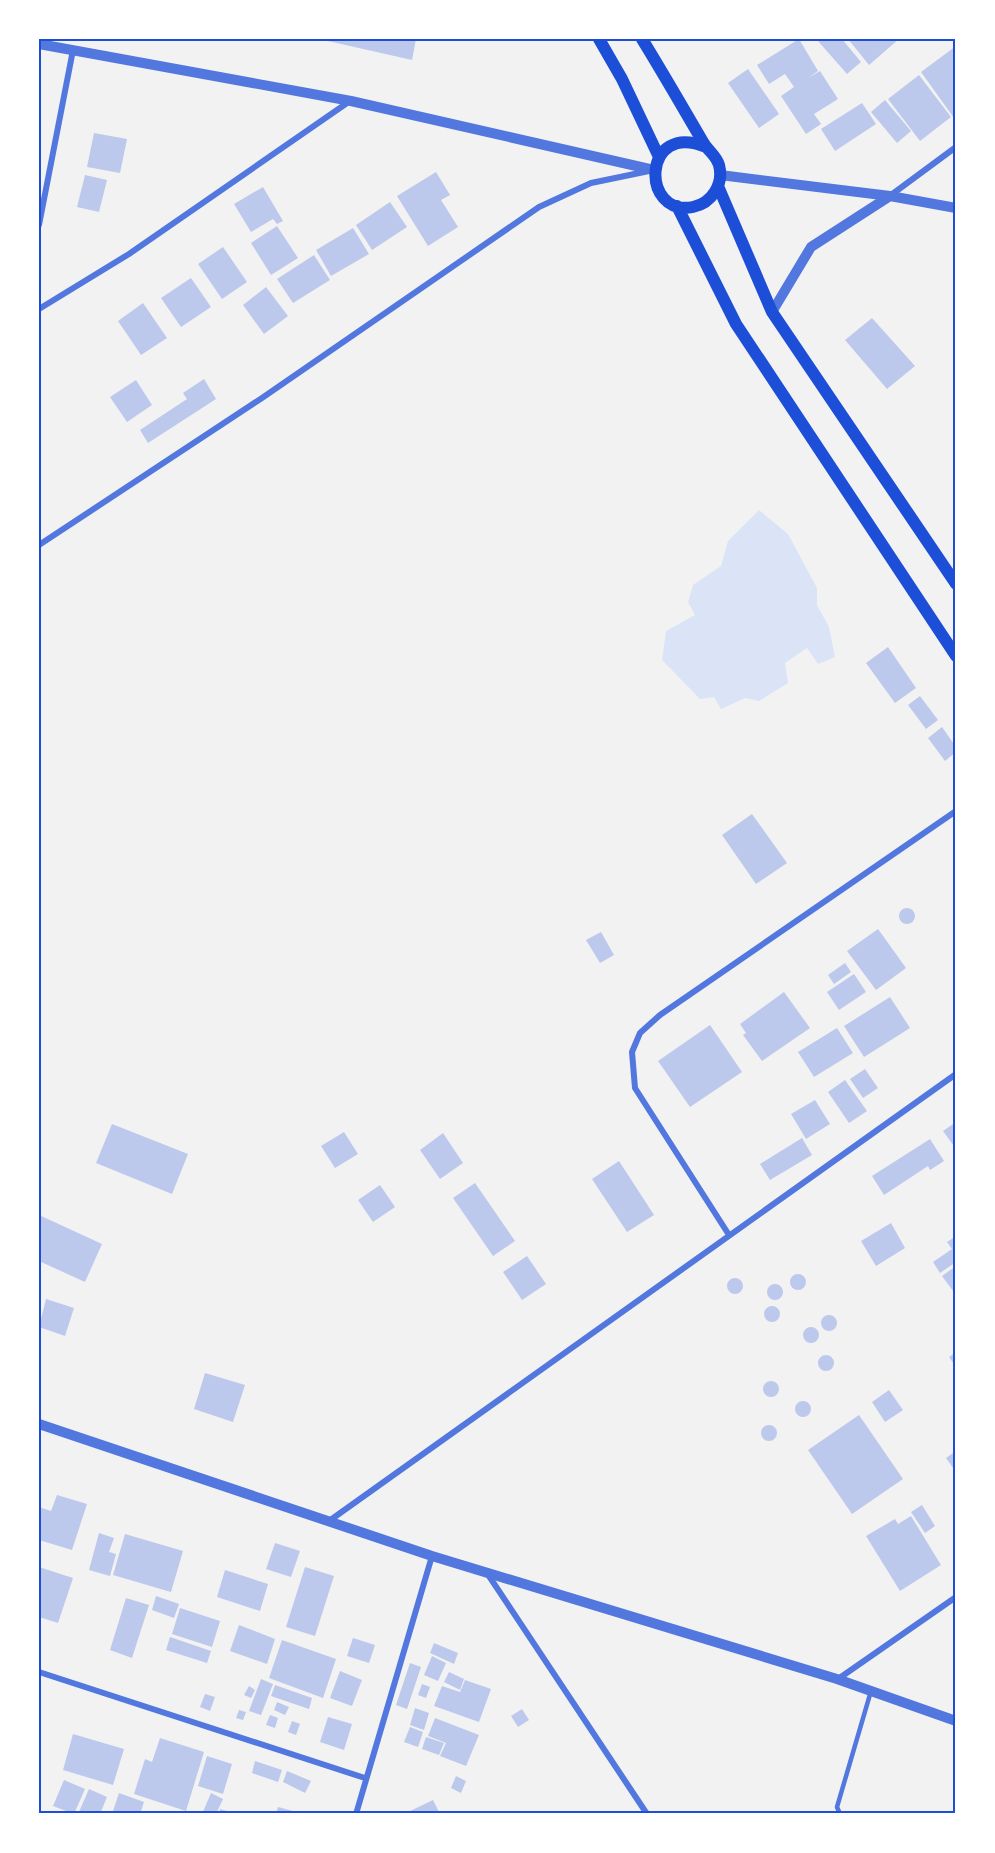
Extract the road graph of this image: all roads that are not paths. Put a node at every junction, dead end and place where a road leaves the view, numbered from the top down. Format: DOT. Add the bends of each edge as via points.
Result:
graph roads {
  1 [pos="599,39"];
  2 [pos="642,39"];
  3 [pos="39,44"];
  4 [pos="73,50"];
  5 [pos="351,100"];
  6 [pos="706,147"];
  7 [pos="956,147"];
  8 [pos="659,157"];
  9 [pos="654,170"];
  10 [pos="719,180"];
  11 [pos="890,196"];
  12 [pos="677,206"];
  13 [pos="956,208"];
  14 [pos="39,225"];
  15 [pos="39,309"];
  16 [pos="772,312"];
  17 [pos="39,545"];
  18 [pos="956,584"];
  19 [pos="956,656"];
  20 [pos="956,811"];
  21 [pos="956,1074"];
  22 [pos="729,1235"];
  23 [pos="39,1424"];
  24 [pos="329,1521"];
  25 [pos="432,1556"];
  26 [pos="487,1573"];
  27 [pos="956,1598"];
  28 [pos="39,1672"];
  29 [pos="837,1679"];
  30 [pos="871,1691"];
  31 [pos="956,1721"];
  32 [pos="365,1778"];
  33 [pos="356,1814"];
  34 [pos="647,1814"];
  35 [pos="840,1814"];
  1 -- 8 [label="main road"];
  2 -- 6 [label="main road"];
  3 -- 4 [label="street"];
  4 -- 5 [label="street"];
  4 -- 14 [label="street"];
  5 -- 9 [label="street"];
  5 -- 15 [label="street" via="129,254"];
  6 -- 8 [label="main road" via="680,142"];
  6 -- 10 [label="main road" via="714,155"];
  7 -- 11 [label="street"];
  8 -- 9 [label="main road"];
  9 -- 12 [label="main road" via="660,192"];
  9 -- 17 [label="street" via="591,183 539,207 262,398"];
  10 -- 11 [label="street"];
  10 -- 12 [label="main road" via="706,202 687,208"];
  10 -- 16 [label="main road"];
  11 -- 13 [label="street"];
  11 -- 16 [label="street" via="811,247"];
  12 -- 19 [label="main road" via="736,324"];
  16 -- 18 [label="main road"];
  20 -- 22 [label="street" via="660,1015 640,1033 632,1052 635,1088"];
  21 -- 22 [label="street"];
  22 -- 24 [label="street"];
  23 -- 24 [label="street"];
  24 -- 25 [label="street"];
  25 -- 26 [label="street"];
  25 -- 32 [label="street"];
  26 -- 29 [label="street"];
  26 -- 34 [label="street"];
  27 -- 29 [label="street"];
  28 -- 32 [label="street"];
  29 -- 30 [label="street"];
  30 -- 31 [label="street"];
  30 -- 35 [label="lane" via="837,1807"];
  32 -- 33 [label="street"];
}
